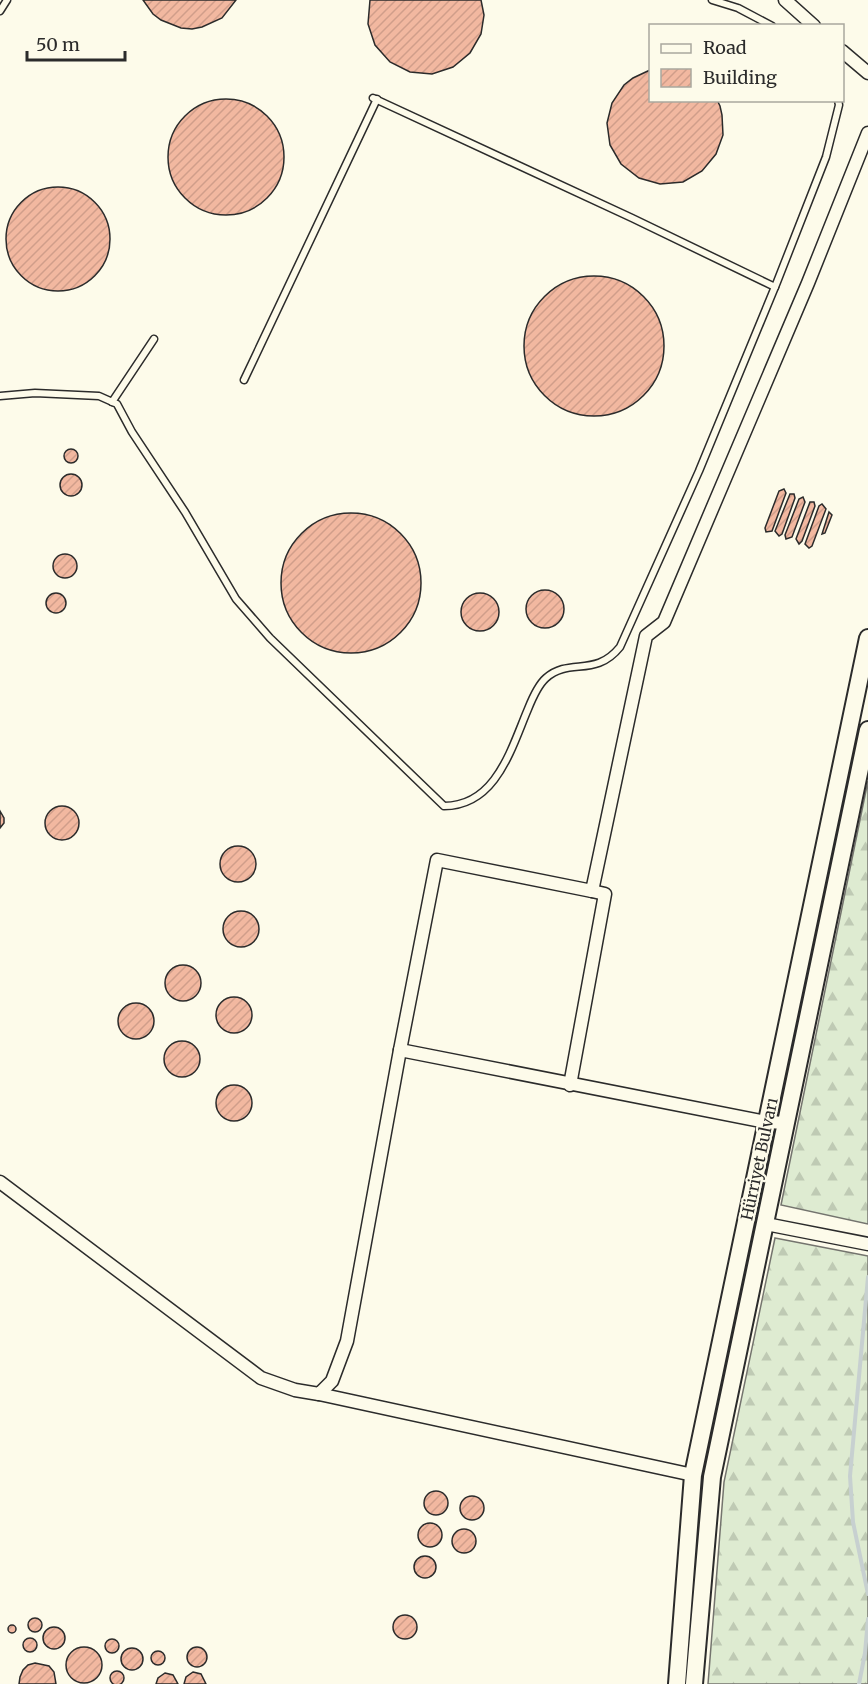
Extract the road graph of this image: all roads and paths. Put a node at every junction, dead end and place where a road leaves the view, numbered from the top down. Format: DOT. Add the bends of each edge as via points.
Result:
graph roads {
  1 [pos="7,0"];
  2 [pos="712,0"];
  3 [pos="785,0"];
  4 [pos="0,11"];
  5 [pos="768,24"];
  6 [pos="812,24"];
  7 [pos="844,52"];
  8 [pos="868,73"];
  9 [pos="838,102"];
  10 [pos="868,133"];
  11 [pos="775,287"];
  12 [pos="154,339"];
  13 [pos="244,380"];
  14 [pos="0,396"];
  15 [pos="112,402"];
  16 [pos="868,638"];
  17 [pos="868,730"];
  18 [pos="592,891"];
  19 [pos="400,1050"];
  20 [pos="570,1085"];
  21 [pos="766,1122"];
  22 [pos="787,1123"];
  23 [pos="0,1182"];
  24 [pos="765,1224"];
  25 [pos="868,1244"];
  26 [pos="319,1394"];
  27 [pos="693,1475"];
  28 [pos="677,1684"];
  29 [pos="694,1684"];
  1 -- 4 [label="lane"];
  2 -- 5 [label="lane"];
  3 -- 6 [label="street"];
  7 -- 8 [label="street"];
  9 -- 11 [label="lane" via="826,157"];
  10 -- 18 [label="street" via="663,622 646,636"];
  11 -- 13 [label="lane" via="375,99"];
  11 -- 15 [label="lane" via="620,647 612,658 598,664 562,669 546,678 491,787 456,806 444,806 270,638 236,599 185,512 117,404"];
  12 -- 15 [label="lane"];
  14 -- 15 [label="lane" via="99,396"];
  16 -- 21 [label="main road, Hürriyet Bulvarı"];
  17 -- 22 [label="main road, Hürriyet Bulvarı"];
  18 -- 19 [label="street" via="437,860"];
  18 -- 20 [label="street" via="605,894"];
  19 -- 20 [label="street"];
  19 -- 26 [label="street" via="347,1341 332,1381"];
  20 -- 21 [label="street"];
  21 -- 22 [label="street"];
  21 -- 27 [label="main road, Hürriyet Bulvarı"];
  22 -- 24 [label="main road, Hürriyet Bulvarı"];
  23 -- 26 [label="street" via="261,1378"];
  24 -- 25 [label="street"];
  24 -- 29 [label="main road, Hürriyet Bulvarı" via="712,1477"];
  26 -- 27 [label="street"];
  27 -- 28 [label="main road, Hürriyet Bulvarı"];
}
